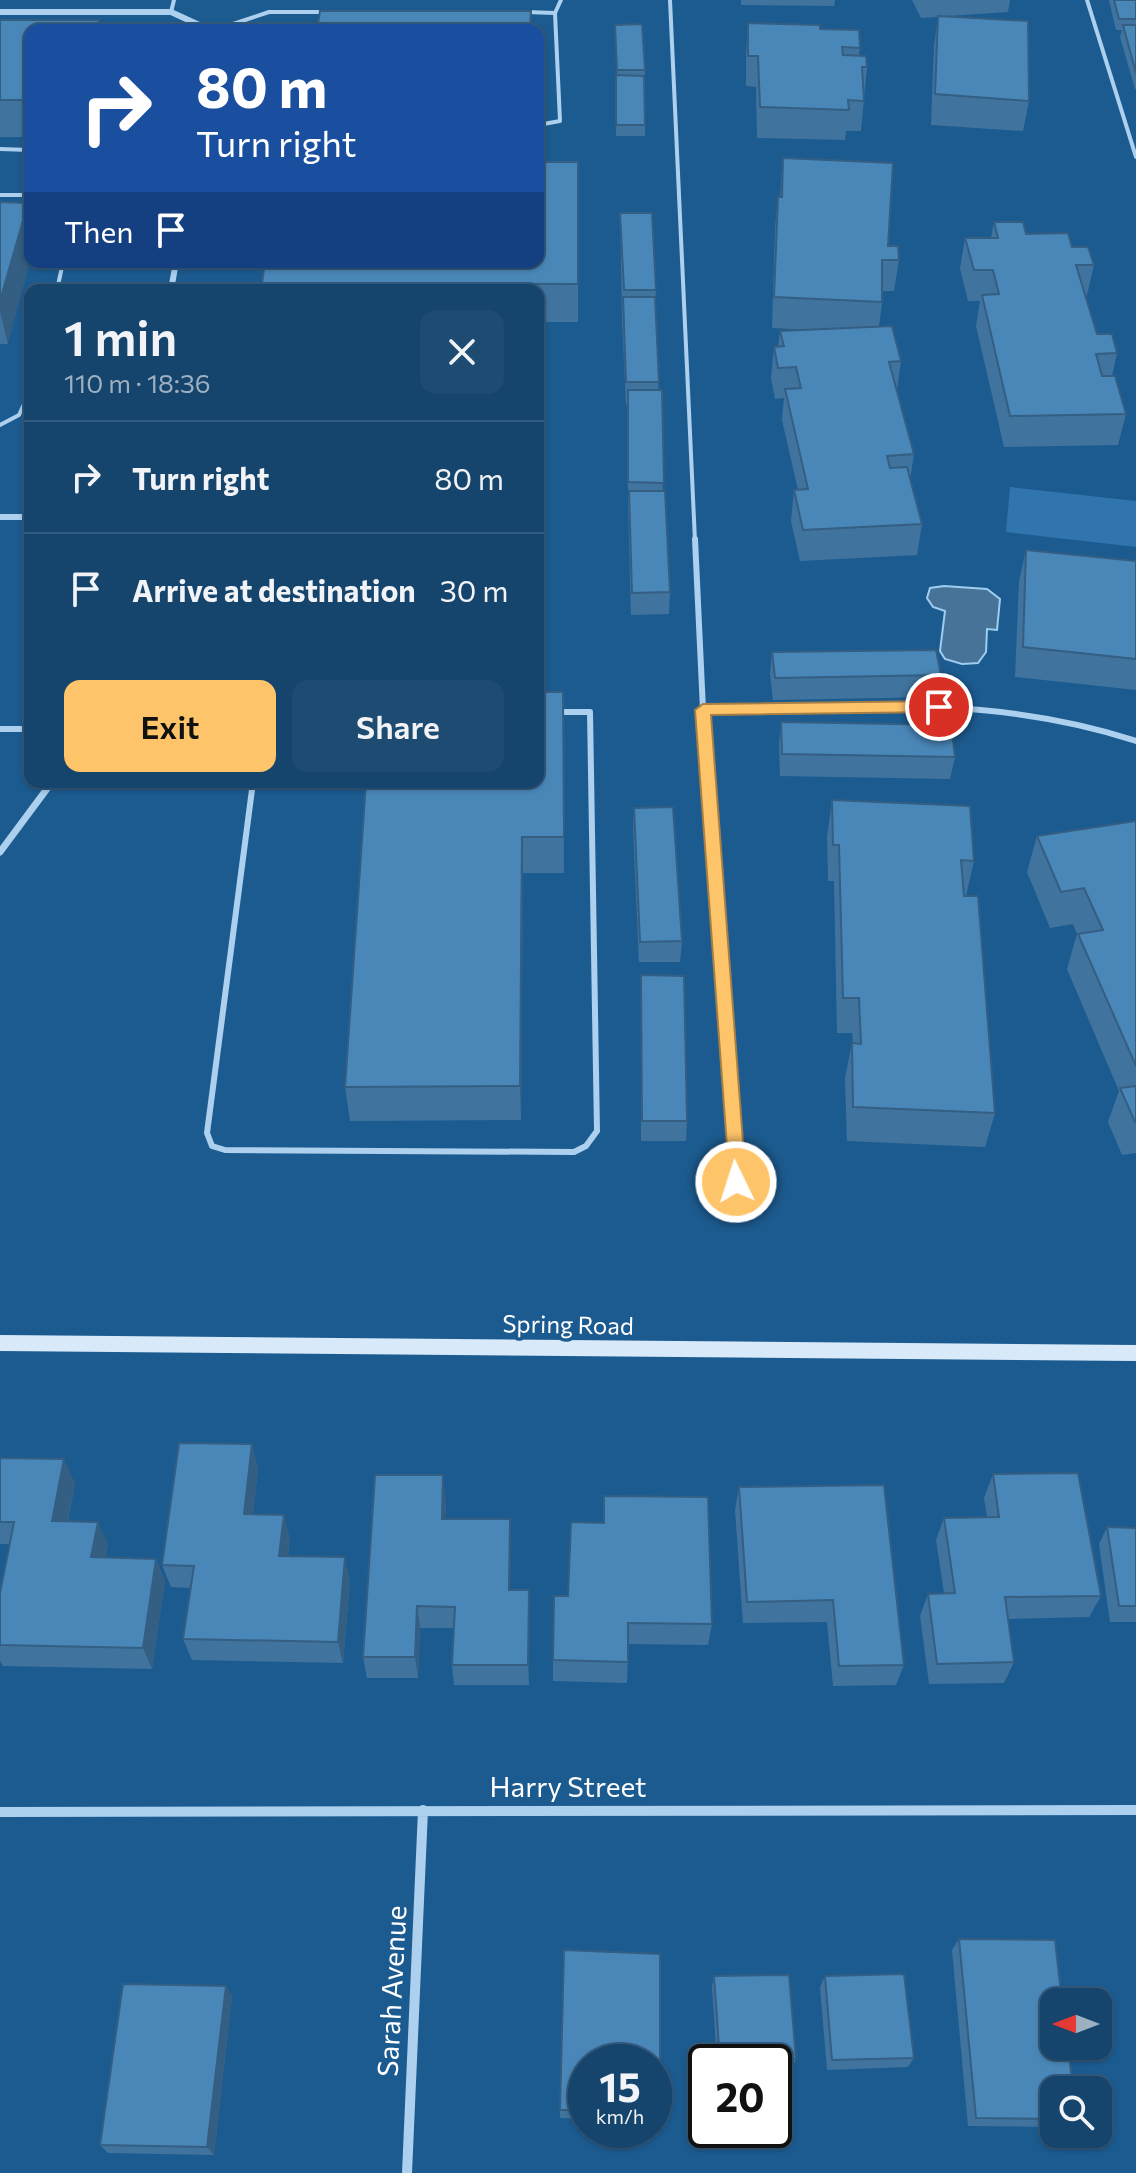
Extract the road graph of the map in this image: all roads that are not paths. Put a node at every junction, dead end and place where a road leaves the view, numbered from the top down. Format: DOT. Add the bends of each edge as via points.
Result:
graph roads {
  1 [pos="174,0"];
  2 [pos="271,0"];
  3 [pos="561,0"];
  4 [pos="670,0"];
  5 [pos="1087,0"];
  6 [pos="0,12"];
  7 [pos="171,12"];
  8 [pos="269,12"];
  9 [pos="332,12"];
  10 [pos="523,12"];
  11 [pos="555,13"];
  12 [pos="198,24"];
  13 [pos="231,24"];
  14 [pos="544,124"];
  15 [pos="0,149"];
  16 [pos="24,150"];
  17 [pos="1136,157"];
  18 [pos="0,195"];
  19 [pos="24,195"];
  20 [pos="24,404"];
  21 [pos="0,425"];
  22 [pos="0,517"];
  23 [pos="24,517"];
  24 [pos="703,710"];
  25 [pos="551,712"];
  26 [pos="0,729"];
  27 [pos="24,729"];
  28 [pos="1136,741"];
  29 [pos="48,788"];
  30 [pos="252,788"];
  31 [pos="0,852"];
  32 [pos="736,1182"];
  33 [pos="0,1343"];
  34 [pos="1136,1353"];
  35 [pos="423,1810"];
  36 [pos="1136,1810"];
  37 [pos="0,1812"];
  38 [pos="407,2173"];
  1 -- 7 [label="lane"];
  2 -- 8 [label="lane"];
  3 -- 11 [label="lane"];
  4 -- 24 [label="lane"];
  5 -- 17 [label="lane"];
  6 -- 7 [label="street"];
  7 -- 12 [label="street"];
  8 -- 9 [label="lane"];
  8 -- 13 [label="lane"];
  10 -- 11 [label="lane"];
  11 -- 14 [label="lane" via="560,121"];
  15 -- 16 [label="lane"];
  18 -- 19 [label="lane"];
  20 -- 21 [label="lane" via="19,415"];
  22 -- 23 [label="street"];
  24 -- 28 [label="lane" via="969,708 1060,717"];
  24 -- 32 [label="lane"];
  25 -- 30 [label="lane" via="590,712 597,1131 574,1152 212,1146 207,1133"];
  26 -- 27 [label="lane"];
  29 -- 31 [label="street"];
  33 -- 34 [label="main road, Spring Road"];
  35 -- 36 [label="street, Harry Street"];
  35 -- 37 [label="street, Harry Street"];
  35 -- 38 [label="street, Sarah Avenue"];
}
